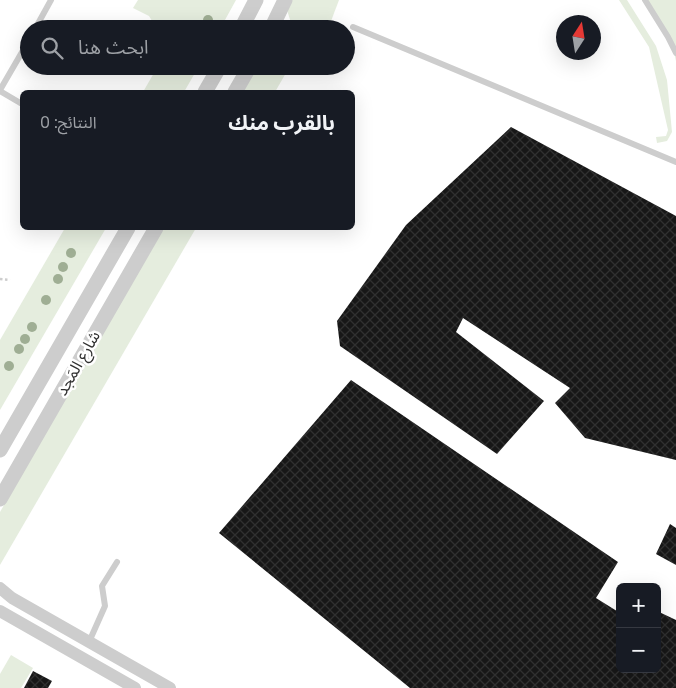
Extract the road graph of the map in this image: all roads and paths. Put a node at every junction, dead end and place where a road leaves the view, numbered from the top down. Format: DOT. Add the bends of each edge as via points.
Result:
graph roads {
  1 [pos="52,0"];
  2 [pos="256,0"];
  3 [pos="285,0"];
  4 [pos="645,0"];
  5 [pos="40,20"];
  6 [pos="246,20"];
  7 [pos="275,20"];
  8 [pos="355,28"];
  9 [pos="676,53"];
  10 [pos="20,56"];
  11 [pos="215,75"];
  12 [pos="244,75"];
  13 [pos="206,90"];
  14 [pos="235,90"];
  15 [pos="0,91"];
  16 [pos="20,103"];
  17 [pos="676,162"];
  18 [pos="127,230"];
  19 [pos="155,230"];
  20 [pos="0,280"];
  21 [pos="10,280"];
  22 [pos="0,450"];
  23 [pos="0,498"];
  24 [pos="117,562"];
  25 [pos="0,588"];
  26 [pos="0,611"];
  27 [pos="89,642"];
  28 [pos="134,688"];
  29 [pos="170,688"];
  1 -- 5 [label="lane"];
  2 -- 6 [label="street"];
  3 -- 7 [label="street"];
  4 -- 9 [label="lane"];
  8 -- 17 [label="lane"];
  10 -- 15 [label="lane"];
  11 -- 13 [label="street"];
  12 -- 14 [label="street"];
  15 -- 16 [label="lane"];
  18 -- 22 [label="street, شارع المَجد"];
  19 -- 23 [label="street, شارع المَجد"];
  20 -- 21 [label="path"];
  24 -- 27 [label="lane" via="102,586 105,606"];
  25 -- 27 [label="street"];
  26 -- 28 [label="street"];
  27 -- 29 [label="street"];
}
